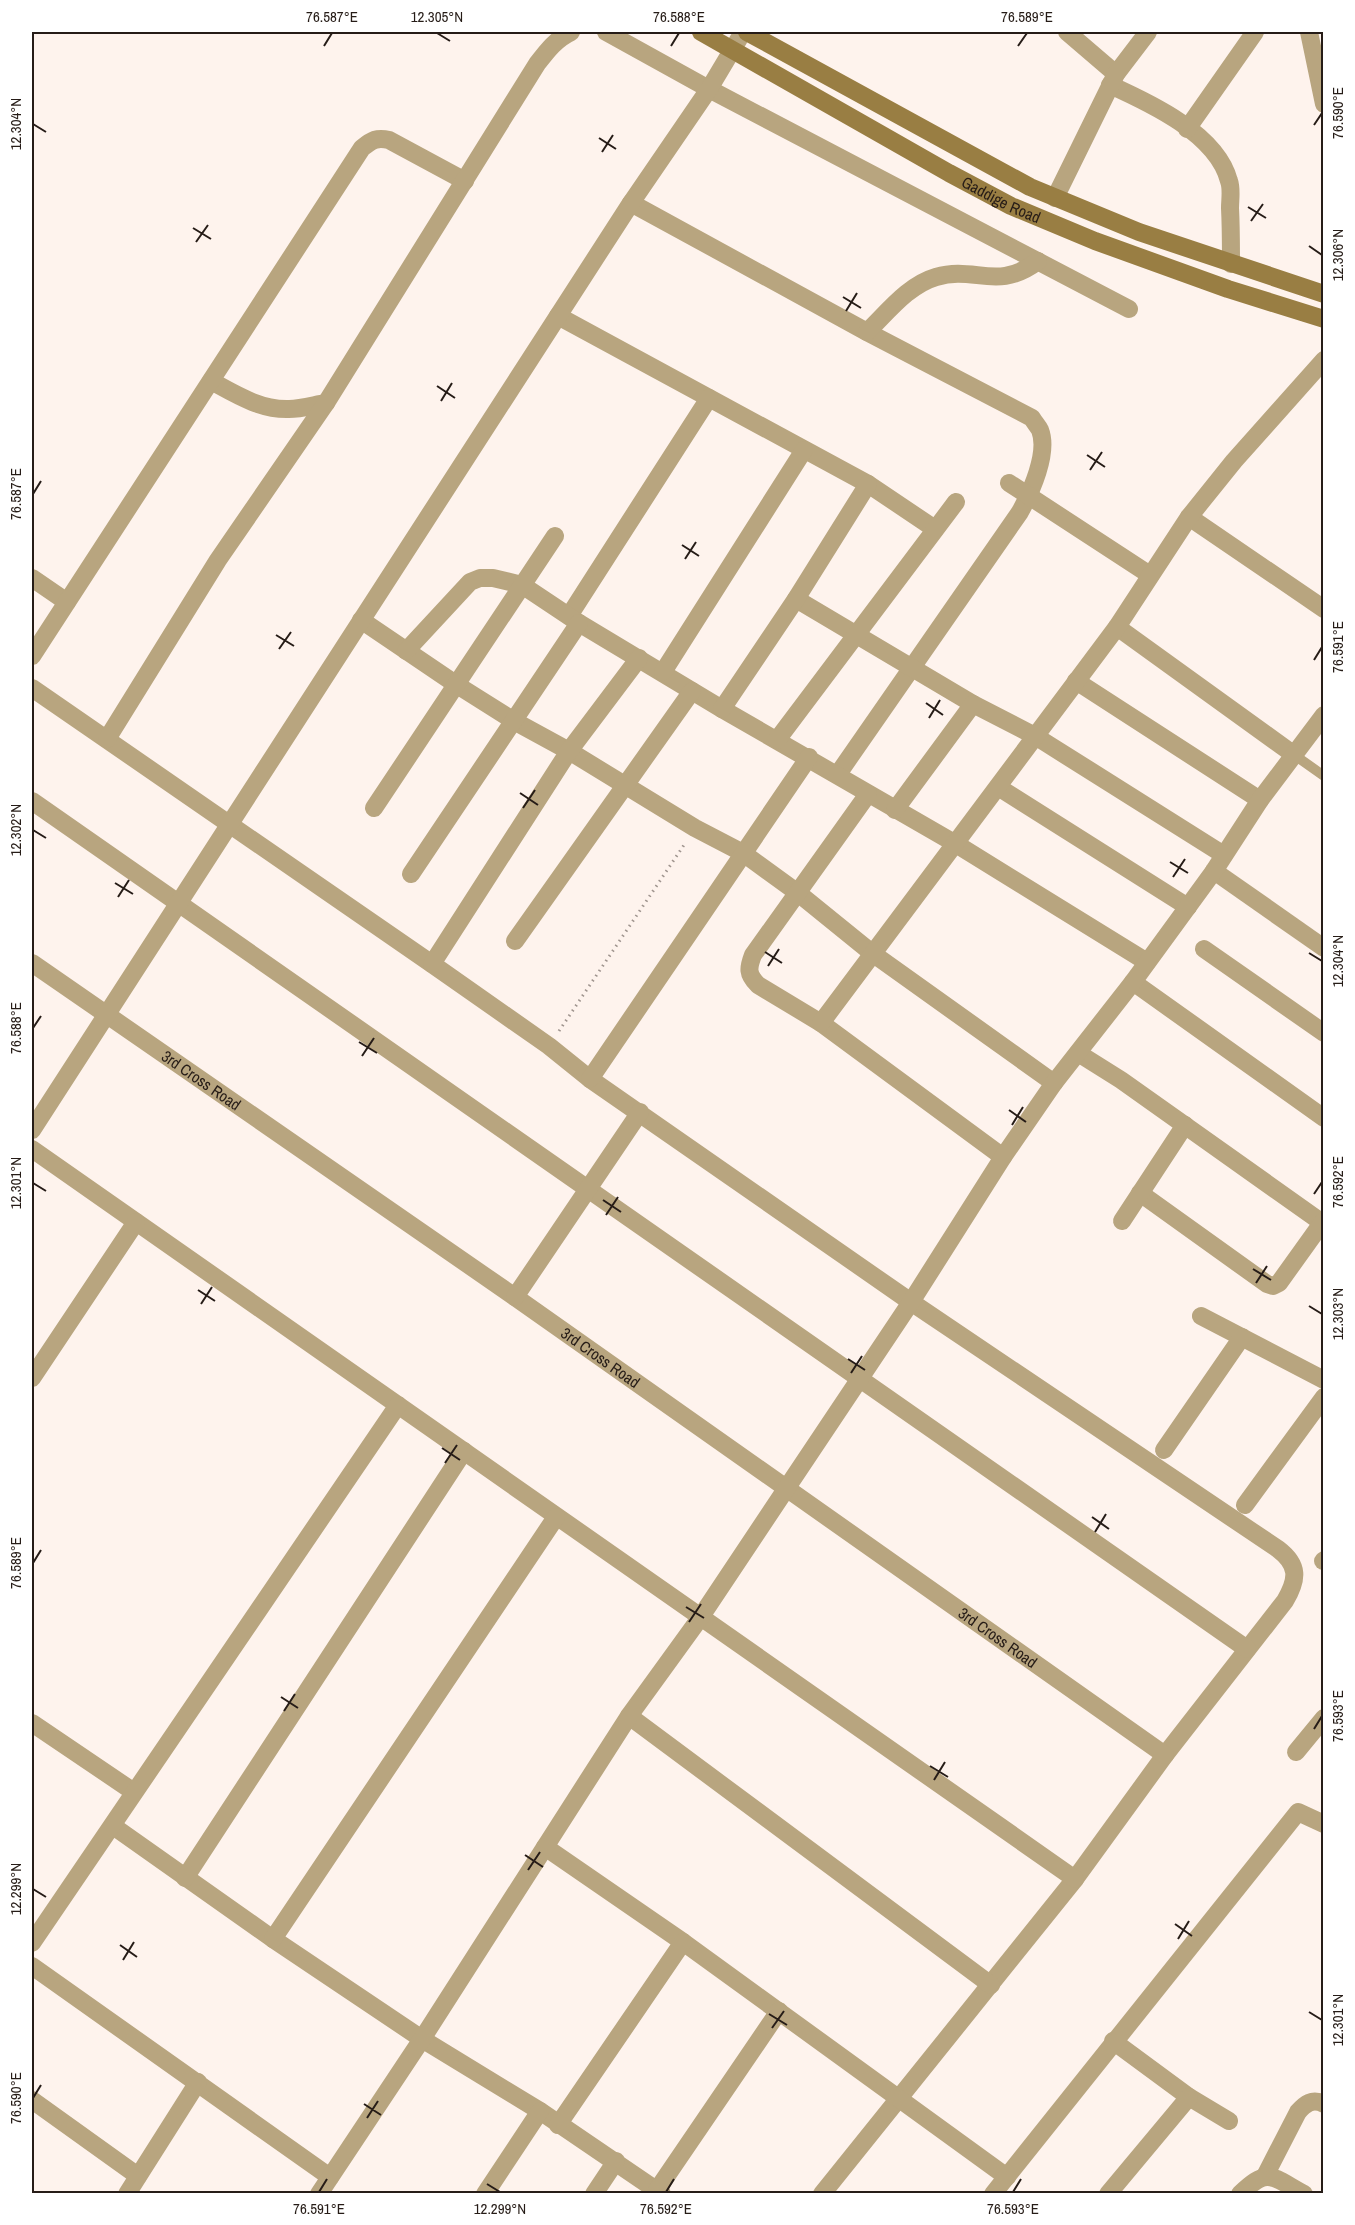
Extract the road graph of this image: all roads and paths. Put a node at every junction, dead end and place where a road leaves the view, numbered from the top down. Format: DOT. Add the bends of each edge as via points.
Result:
graph roads {
  1 [pos="571,32"];
  2 [pos="606,32"];
  3 [pos="701,32"];
  4 [pos="745,32"];
  5 [pos="1067,32"];
  6 [pos="1148,32"];
  7 [pos="1255,32"];
  8 [pos="1309,32"];
  9 [pos="732,49"];
  10 [pos="1113,80"];
  11 [pos="709,89"];
  12 [pos="1323,104"];
  13 [pos="1187,129"];
  14 [pos="465,181"];
  15 [pos="1055,198"];
  16 [pos="631,203"];
  17 [pos="1038,261"];
  18 [pos="1231,264"];
  19 [pos="1323,294"];
  20 [pos="1130,309"];
  21 [pos="558,316"];
  22 [pos="1323,319"];
  23 [pos="867,332"];
  24 [pos="1323,360"];
  25 [pos="211,381"];
  26 [pos="709,399"];
  27 [pos="326,403"];
  28 [pos="804,450"];
  29 [pos="1009,483"];
  30 [pos="868,484"];
  31 [pos="1029,496"];
  32 [pos="957,502"];
  33 [pos="1190,517"];
  34 [pos="935,529"];
  35 [pos="555,536"];
  36 [pos="1150,575"];
  37 [pos="32,578"];
  38 [pos="522,585"];
  39 [pos="796,599"];
  40 [pos="67,602"];
  41 [pos="1323,609"];
  42 [pos="574,619"];
  43 [pos="361,620"];
  44 [pos="1117,627"];
  45 [pos="858,634"];
  46 [pos="406,651"];
  47 [pos="32,656"];
  48 [pos="639,658"];
  49 [pos="913,666"];
  50 [pos="663,672"];
  51 [pos="1076,681"];
  52 [pos="457,685"];
  53 [pos="32,688"];
  54 [pos="692,691"];
  55 [pos="973,704"];
  56 [pos="722,709"];
  57 [pos="1323,715"];
  58 [pos="514,721"];
  59 [pos="1035,736"];
  60 [pos="107,738"];
  61 [pos="777,740"];
  62 [pos="569,751"];
  63 [pos="1293,754"];
  64 [pos="809,757"];
  65 [pos="838,774"];
  66 [pos="1323,776"];
  67 [pos="625,786"];
  68 [pos="998,787"];
  69 [pos="868,795"];
  70 [pos="1260,800"];
  71 [pos="32,801"];
  72 [pos="374,808"];
  73 [pos="895,810"];
  74 [pos="229,824"];
  75 [pos="695,828"];
  76 [pos="956,844"];
  77 [pos="743,854"];
  78 [pos="1224,855"];
  79 [pos="1214,871"];
  80 [pos="411,874"];
  81 [pos="798,893"];
  82 [pos="180,903"];
  83 [pos="1188,907"];
  84 [pos="515,941"];
  85 [pos="1323,948"];
  86 [pos="1204,949"];
  87 [pos="873,953"];
  88 [pos="1147,962"];
  89 [pos="32,963"];
  90 [pos="432,964"];
  91 [pos="1133,982"];
  92 [pos="105,1015"];
  93 [pos="821,1023"];
  94 [pos="1323,1033"];
  95 [pos="549,1046"];
  96 [pos="1078,1053"];
  97 [pos="590,1079"];
  98 [pos="1054,1083"];
  99 [pos="640,1112"];
  100 [pos="1323,1118"];
  101 [pos="1185,1125"];
  102 [pos="32,1130"];
  103 [pos="32,1149"];
  104 [pos="1003,1157"];
  105 [pos="588,1190"];
  106 [pos="1140,1193"];
  107 [pos="1122,1221"];
  108 [pos="136,1222"];
  109 [pos="1323,1223"];
  110 [pos="515,1297"];
  111 [pos="911,1302"];
  112 [pos="1201,1316"];
  113 [pos="1242,1337"];
  114 [pos="32,1378"];
  115 [pos="860,1379"];
  116 [pos="1323,1380"];
  117 [pos="1323,1397"];
  118 [pos="398,1405"];
  119 [pos="1164,1450"];
  120 [pos="464,1451"];
  121 [pos="786,1489"];
  122 [pos="1245,1505"];
  123 [pos="556,1517"];
  124 [pos="700,1618"];
  125 [pos="1247,1649"];
  126 [pos="629,1716"];
  127 [pos="1323,1718"];
  128 [pos="32,1723"];
  129 [pos="1296,1752"];
  130 [pos="1165,1755"];
  131 [pos="134,1792"];
  132 [pos="1323,1824"];
  133 [pos="113,1826"];
  134 [pos="545,1847"];
  135 [pos="186,1878"];
  136 [pos="1075,1879"];
  137 [pos="273,1939"];
  138 [pos="684,1942"];
  139 [pos="32,1943"];
  140 [pos="32,1966"];
  141 [pos="991,1984"];
  142 [pos="779,2011"];
  143 [pos="422,2039"];
  144 [pos="1113,2042"];
  145 [pos="198,2082"];
  146 [pos="1190,2097"];
  147 [pos="898,2098"];
  148 [pos="32,2100"];
  149 [pos="1323,2104"];
  150 [pos="540,2111"];
  151 [pos="1229,2121"];
  152 [pos="558,2125"];
  153 [pos="616,2161"];
  154 [pos="138,2176"];
  155 [pos="1265,2176"];
  156 [pos="330,2177"];
  157 [pos="1007,2177"];
  158 [pos="659,2192"];
  159 [pos="127,2193"];
  160 [pos="319,2193"];
  161 [pos="485,2193"];
  162 [pos="594,2193"];
  163 [pos="822,2193"];
  164 [pos="993,2193"];
  165 [pos="1108,2193"];
  166 [pos="1240,2193"];
  167 [pos="1304,2193"];
  1 -- 14 [label="street" via="551,46 537,64"];
  2 -- 11 [label="street"];
  3 -- 9 [label="main road, Gaddige Road"];
  4 -- 9 [label="street"];
  4 -- 15 [label="main road, Gaddige Road"];
  5 -- 10 [label="street"];
  6 -- 10 [label="street"];
  7 -- 13 [label="street"];
  8 -- 12 [label="street"];
  9 -- 11 [label="street"];
  9 -- 22 [label="main road, Gaddige Road" via="1011,206 1095,241"];
  10 -- 13 [label="street"];
  10 -- 15 [label="street"];
  11 -- 16 [label="street"];
  11 -- 17 [label="street"];
  13 -- 18 [label="street" via="1217,158 1230,183"];
  14 -- 25 [label="street" via="389,140 372,140 362,148"];
  14 -- 27 [label="street"];
  15 -- 18 [label="main road, Gaddige Road"];
  16 -- 21 [label="street"];
  16 -- 23 [label="street"];
  17 -- 20 [label="street"];
  17 -- 23 [label="street" via="1014,275 936,277 915,286"];
  18 -- 19 [label="main road, Gaddige Road"];
  21 -- 26 [label="street"];
  21 -- 43 [label="street"];
  23 -- 31 [label="street" via="1032,418 1040,431 1042,447"];
  24 -- 33 [label="street"];
  25 -- 27 [label="street" via="265,406 289,409"];
  25 -- 40 [label="street"];
  26 -- 28 [label="street"];
  26 -- 42 [label="street"];
  27 -- 60 [label="street" via="218,560"];
  28 -- 30 [label="street"];
  28 -- 50 [label="street"];
  29 -- 31 [label="street"];
  30 -- 34 [label="street"];
  30 -- 39 [label="street"];
  31 -- 36 [label="street"];
  31 -- 49 [label="street"];
  32 -- 34 [label="street"];
  33 -- 36 [label="street"];
  33 -- 41 [label="street"];
  34 -- 45 [label="street"];
  35 -- 38 [label="street"];
  36 -- 44 [label="street"];
  37 -- 40 [label="street"];
  38 -- 42 [label="street"];
  38 -- 46 [label="street" via="493,578 470,582"];
  38 -- 52 [label="street"];
  39 -- 45 [label="street"];
  39 -- 56 [label="street"];
  40 -- 47 [label="street"];
  42 -- 48 [label="street"];
  42 -- 58 [label="street"];
  43 -- 46 [label="street"];
  43 -- 74 [label="street"];
  44 -- 51 [label="street"];
  44 -- 63 [label="street"];
  45 -- 49 [label="street"];
  45 -- 61 [label="street"];
  46 -- 52 [label="street"];
  48 -- 50 [label="street"];
  48 -- 62 [label="street"];
  49 -- 55 [label="street"];
  49 -- 65 [label="street"];
  50 -- 54 [label="street"];
  51 -- 59 [label="street"];
  51 -- 70 [label="street"];
  52 -- 58 [label="street"];
  52 -- 72 [label="street"];
  53 -- 60 [label="street"];
  54 -- 56 [label="street"];
  54 -- 67 [label="street"];
  55 -- 59 [label="street"];
  55 -- 73 [label="street"];
  56 -- 61 [label="street"];
  57 -- 63 [label="street"];
  58 -- 62 [label="street"];
  58 -- 80 [label="street"];
  59 -- 68 [label="street"];
  59 -- 78 [label="street"];
  60 -- 74 [label="street"];
  61 -- 64 [label="street"];
  62 -- 67 [label="street"];
  62 -- 90 [label="street"];
  63 -- 66 [label="lane"];
  63 -- 70 [label="street"];
  64 -- 65 [label="street"];
  64 -- 77 [label="street"];
  65 -- 69 [label="street"];
  67 -- 75 [label="street"];
  67 -- 84 [label="street"];
  68 -- 76 [label="street"];
  68 -- 83 [label="street"];
  69 -- 73 [label="street"];
  69 -- 81 [label="street"];
  70 -- 78 [label="street"];
  71 -- 82 [label="street"];
  73 -- 76 [label="street"];
  74 -- 82 [label="street"];
  74 -- 90 [label="street"];
  75 -- 77 [label="street"];
  75 -- 95 [label="path"];
  76 -- 87 [label="street"];
  76 -- 88 [label="street"];
  77 -- 81 [label="street"];
  77 -- 97 [label="street"];
  78 -- 79 [label="street"];
  79 -- 83 [label="street"];
  79 -- 85 [label="street"];
  81 -- 87 [label="street"];
  81 -- 93 [label="street" via="753,955 748,971 758,985"];
  82 -- 92 [label="street"];
  82 -- 105 [label="street"];
  83 -- 88 [label="street"];
  86 -- 94 [label="street"];
  87 -- 93 [label="street"];
  87 -- 98 [label="street"];
  88 -- 91 [label="street"];
  89 -- 92 [label="street, 3rd Cross Road"];
  90 -- 95 [label="street"];
  91 -- 96 [label="street"];
  91 -- 100 [label="street"];
  92 -- 102 [label="street"];
  92 -- 110 [label="street, 3rd Cross Road"];
  93 -- 104 [label="street"];
  95 -- 97 [label="street"];
  96 -- 98 [label="street"];
  96 -- 101 [label="street"];
  97 -- 99 [label="street"];
  98 -- 104 [label="street"];
  99 -- 105 [label="street"];
  99 -- 111 [label="street"];
  101 -- 106 [label="street"];
  101 -- 109 [label="street"];
  103 -- 108 [label="street"];
  104 -- 111 [label="street"];
  105 -- 110 [label="street"];
  105 -- 115 [label="street"];
  106 -- 107 [label="street"];
  106 -- 109 [label="street" via="1273,1286"];
  108 -- 114 [label="street"];
  108 -- 118 [label="street"];
  110 -- 121 [label="street, 3rd Cross Road"];
  111 -- 115 [label="street"];
  111 -- 125 [label="street" via="1288,1557 1295,1578 1293,1589"];
  112 -- 113 [label="street"];
  113 -- 116 [label="street"];
  113 -- 119 [label="street"];
  115 -- 121 [label="street"];
  115 -- 125 [label="street"];
  117 -- 122 [label="street"];
  118 -- 120 [label="street"];
  118 -- 131 [label="street"];
  120 -- 123 [label="street"];
  120 -- 135 [label="street"];
  121 -- 124 [label="street"];
  121 -- 130 [label="street, 3rd Cross Road"];
  123 -- 124 [label="street"];
  123 -- 137 [label="street"];
  124 -- 126 [label="street"];
  124 -- 136 [label="street"];
  125 -- 130 [label="street"];
  126 -- 134 [label="street"];
  126 -- 141 [label="street"];
  127 -- 129 [label="street"];
  128 -- 131 [label="street"];
  130 -- 136 [label="street"];
  131 -- 133 [label="street"];
  132 -- 144 [label="street" via="1298,1812"];
  133 -- 135 [label="street"];
  133 -- 139 [label="street"];
  134 -- 138 [label="street"];
  134 -- 143 [label="street"];
  135 -- 137 [label="street"];
  136 -- 141 [label="street"];
  137 -- 143 [label="street"];
  138 -- 142 [label="street"];
  138 -- 152 [label="street"];
  140 -- 145 [label="street"];
  141 -- 147 [label="street"];
  142 -- 147 [label="street"];
  142 -- 158 [label="street"];
  143 -- 150 [label="street"];
  143 -- 156 [label="street"];
  144 -- 146 [label="street"];
  144 -- 157 [label="street"];
  145 -- 154 [label="street"];
  145 -- 156 [label="street"];
  146 -- 151 [label="street"];
  146 -- 165 [label="street"];
  147 -- 157 [label="street"];
  147 -- 163 [label="street"];
  148 -- 154 [label="street"];
  149 -- 155 [label="street" via="1312,2101 1298,2112"];
  150 -- 152 [label="street"];
  150 -- 161 [label="street"];
  152 -- 153 [label="street"];
  153 -- 158 [label="street"];
  153 -- 162 [label="street"];
  154 -- 159 [label="street"];
  155 -- 166 [label="street"];
  155 -- 167 [label="street"];
  156 -- 160 [label="street"];
  157 -- 164 [label="street"];
}
